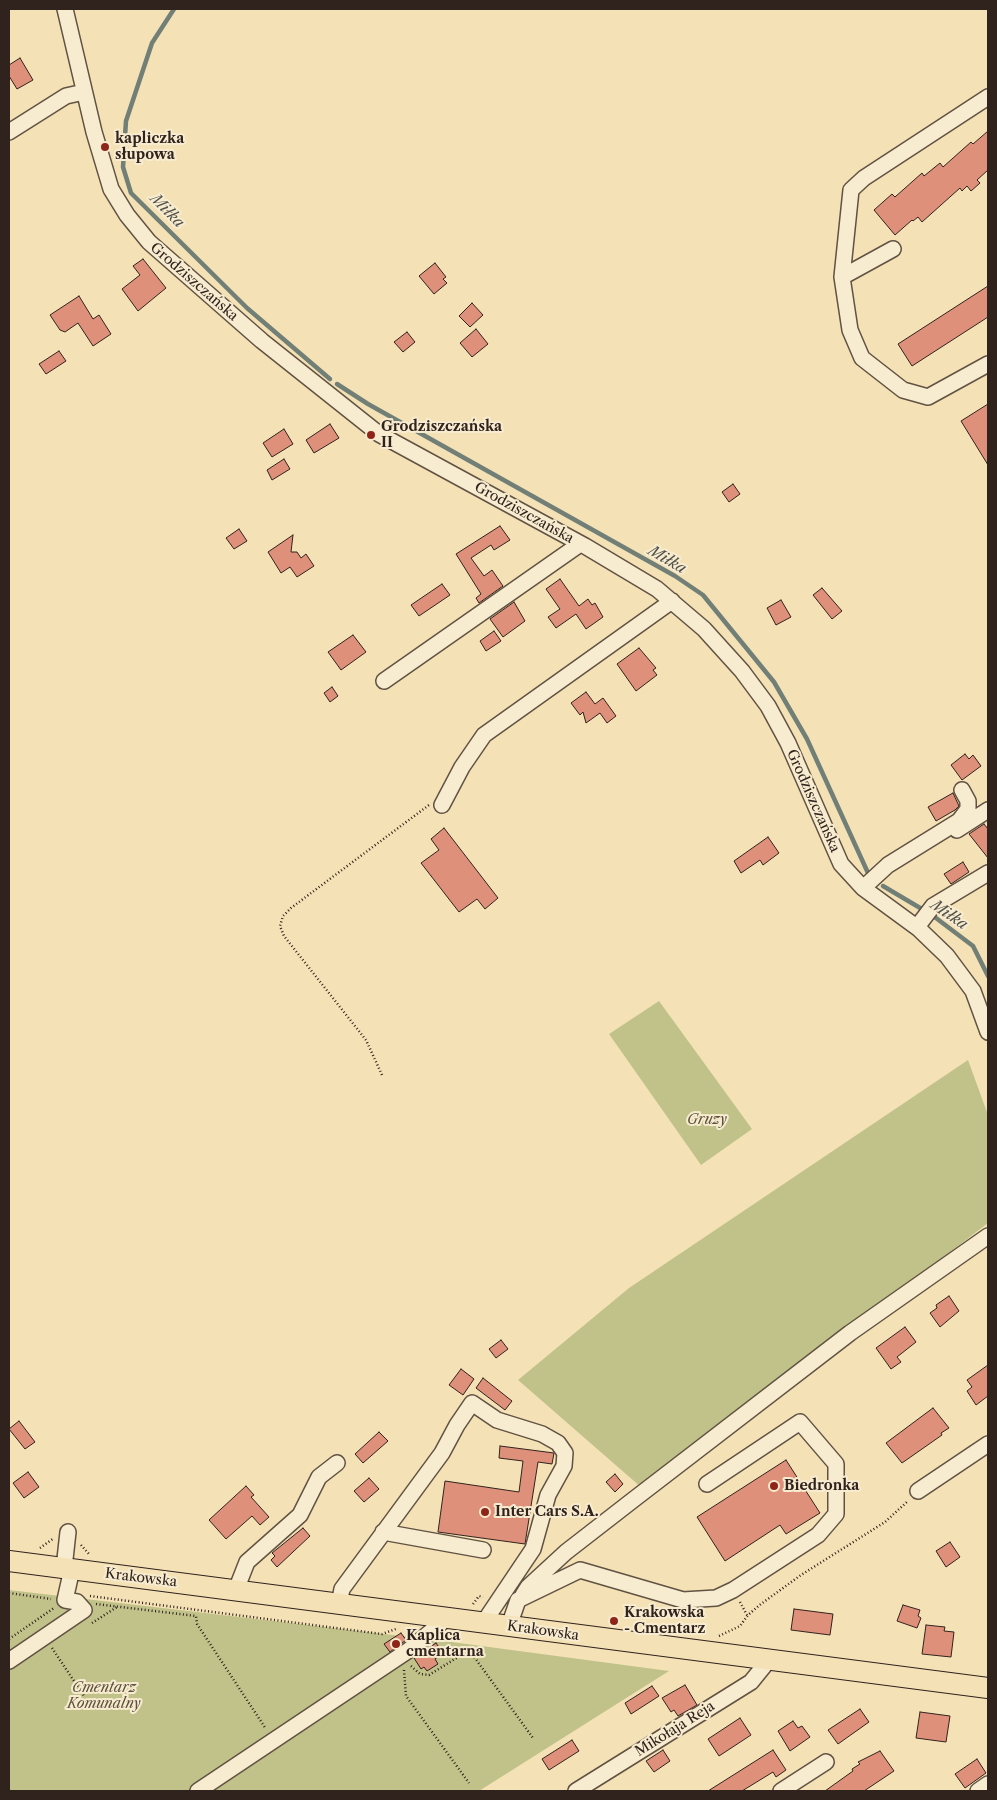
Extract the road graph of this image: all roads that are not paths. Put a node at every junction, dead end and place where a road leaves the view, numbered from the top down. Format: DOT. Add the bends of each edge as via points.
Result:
graph roads {
  1 [pos="64,9"];
  2 [pos="84,92"];
  3 [pos="988,97"];
  4 [pos="9,132"];
  5 [pos="893,249"];
  6 [pos="842,278"];
  7 [pos="988,364"];
  8 [pos="580,544"];
  9 [pos="672,600"];
  10 [pos="384,681"];
  11 [pos="962,790"];
  12 [pos="445,798"];
  13 [pos="988,810"];
  14 [pos="988,873"];
  15 [pos="866,890"];
  16 [pos="917,927"];
  17 [pos="988,1032"];
  18 [pos="988,1236"];
  19 [pos="988,1444"];
  20 [pos="337,1463"];
  21 [pos="707,1484"];
  22 [pos="918,1492"];
  23 [pos="68,1532"];
  24 [pos="383,1532"];
  25 [pos="484,1550"];
  26 [pos="9,1560"];
  27 [pos="68,1568"];
  28 [pos="236,1590"];
  29 [pos="521,1598"];
  30 [pos="339,1604"];
  31 [pos="448,1618"];
  32 [pos="484,1622"];
  33 [pos="509,1626"];
  34 [pos="768,1660"];
  35 [pos="9,1661"];
  36 [pos="988,1688"];
  37 [pos="826,1762"];
  38 [pos="988,1784"];
  39 [pos="198,1791"];
  40 [pos="576,1791"];
  41 [pos="781,1791"];
  42 [pos="978,1791"];
  1 -- 2 [label="street, Grodziszczańska"];
  2 -- 4 [label="street" via="66,96"];
  2 -- 8 [label="street, Grodziszczańska" via="111,189 143,235 170,263 379,434"];
  3 -- 6 [label="street" via="864,178 851,190"];
  5 -- 6 [label="street"];
  6 -- 7 [label="street" via="850,330 862,358 903,390 928,396"];
  8 -- 9 [label="street, Grodziszczańska"];
  8 -- 10 [label="street"];
  9 -- 12 [label="street" via="484,735"];
  9 -- 15 [label="street, Grodziszczańska" via="704,629 768,706 788,743 841,864"];
  11 -- 15 [label="street" via="968,809 958,821 888,865"];
  13 -- 15 [label="street"];
  14 -- 16 [label="street" via="932,906"];
  15 -- 16 [label="street, Grodziszczańska"];
  16 -- 17 [label="street, Grodziszczańska" via="947,956 974,991"];
  18 -- 29 [label="street" via="850,1333 633,1500 566,1552 528,1587"];
  19 -- 22 [label="street"];
  20 -- 28 [label="street" via="319,1477 300,1515 247,1562"];
  21 -- 29 [label="street" via="800,1422 836,1464 836,1514 818,1535 716,1598 683,1600 580,1570"];
  23 -- 27 [label="street"];
  24 -- 25 [label="street"];
  24 -- 30 [label="street" via="342,1589"];
  24 -- 32 [label="street" via="442,1453 472,1403 497,1420 542,1434 558,1443 565,1452 564,1466 548,1495 534,1549"];
  26 -- 27 [label="main road, Krakowska"];
  27 -- 28 [label="main road, Krakowska"];
  27 -- 35 [label="street" via="70,1598 84,1610"];
  28 -- 30 [label="main road, Krakowska"];
  29 -- 33 [label="street"];
  30 -- 31 [label="main road, Krakowska"];
  31 -- 32 [label="main road, Krakowska"];
  31 -- 39 [label="street" via="405,1653"];
  32 -- 33 [label="main road, Krakowska"];
  33 -- 34 [label="main road, Krakowska"];
  34 -- 36 [label="main road, Krakowska"];
  34 -- 40 [label="street, Mikołaja Reja" via="751,1682"];
  37 -- 41 [label="street"];
  38 -- 42 [label="street"];
}
